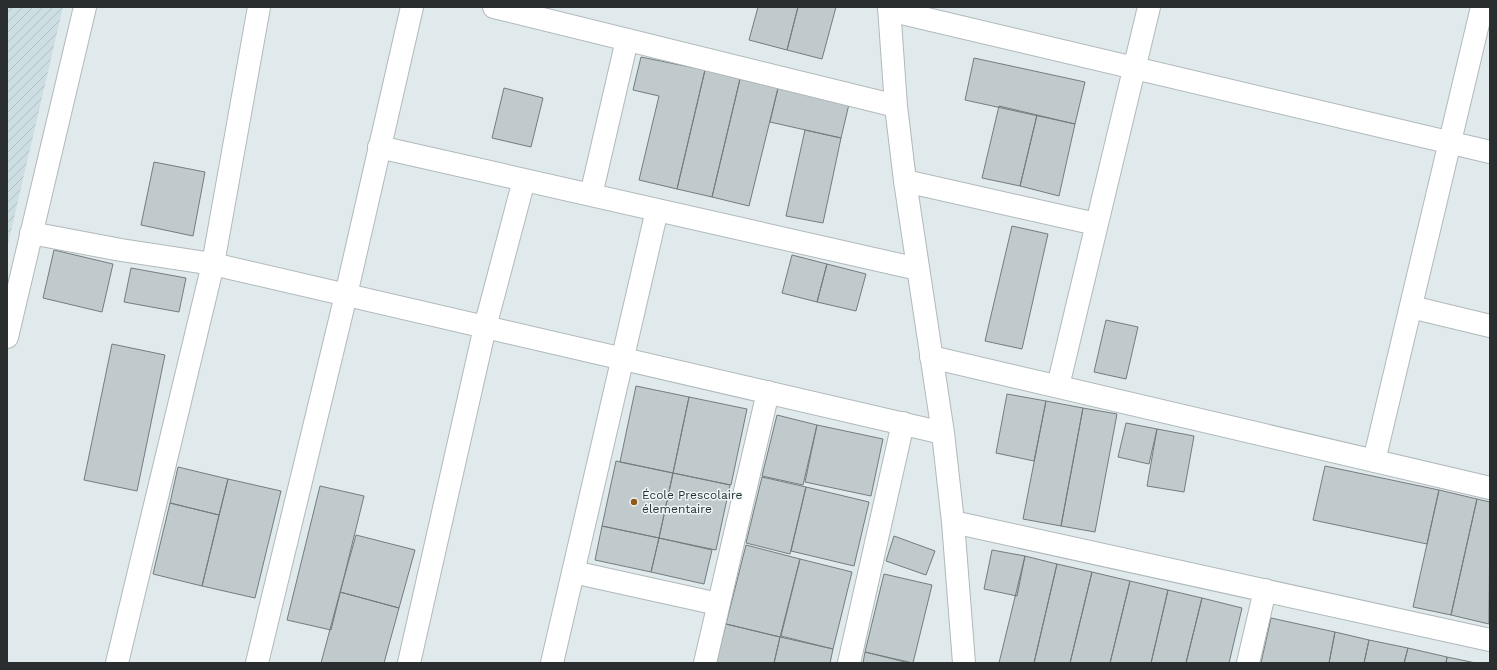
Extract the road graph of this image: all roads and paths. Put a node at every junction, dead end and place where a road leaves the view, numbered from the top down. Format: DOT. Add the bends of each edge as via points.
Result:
graph roads {
  1 [pos="85,7"];
  2 [pos="258,7"];
  3 [pos="412,7"];
  4 [pos="494,7"];
  5 [pos="1149,7"];
  6 [pos="1482,7"];
  7 [pos="889,8"];
  8 [pos="627,40"];
  9 [pos="1134,68"];
  10 [pos="896,106"];
  11 [pos="1450,142"];
  12 [pos="379,147"];
  13 [pos="1490,152"];
  14 [pos="524,180"];
  15 [pos="905,181"];
  16 [pos="591,195"];
  17 [pos="657,210"];
  18 [pos="1096,224"];
  19 [pos="31,233"];
  20 [pos="213,264"];
  21 [pos="918,269"];
  22 [pos="346,295"];
  23 [pos="1411,307"];
  24 [pos="1490,326"];
  25 [pos="486,327"];
  26 [pos="7,337"];
  27 [pos="931,357"];
  28 [pos="622,358"];
  29 [pos="1058,386"];
  30 [pos="768,392"];
  31 [pos="903,423"];
  32 [pos="943,432"];
  33 [pos="1374,461"];
  34 [pos="1490,488"];
  35 [pos="953,522"];
  36 [pos="573,572"];
  37 [pos="1265,590"];
  38 [pos="718,604"];
  39 [pos="1490,640"];
  40 [pos="121,662"];
  41 [pos="257,663"];
  42 [pos="409,663"];
  43 [pos="552,663"];
  44 [pos="705,663"];
  45 [pos="849,663"];
  46 [pos="964,663"];
  47 [pos="1248,663"];
  1 -- 19 [label="street"];
  2 -- 20 [label="street"];
  3 -- 12 [label="street"];
  4 -- 8 [label="street"];
  5 -- 9 [label="street"];
  6 -- 11 [label="street"];
  7 -- 9 [label="street"];
  7 -- 10 [label="street"];
  8 -- 10 [label="street"];
  8 -- 16 [label="street"];
  9 -- 11 [label="street"];
  9 -- 18 [label="street"];
  10 -- 15 [label="street"];
  11 -- 13 [label="street"];
  11 -- 23 [label="street"];
  12 -- 14 [label="street"];
  12 -- 22 [label="street"];
  14 -- 16 [label="street"];
  14 -- 25 [label="street"];
  15 -- 18 [label="street"];
  15 -- 21 [label="street"];
  16 -- 17 [label="street"];
  17 -- 21 [label="street"];
  17 -- 28 [label="street"];
  18 -- 29 [label="street"];
  19 -- 20 [label="street"];
  19 -- 26 [label="street"];
  20 -- 22 [label="street"];
  20 -- 40 [label="street"];
  21 -- 27 [label="street"];
  22 -- 25 [label="street"];
  22 -- 41 [label="street"];
  23 -- 24 [label="street"];
  23 -- 33 [label="street"];
  25 -- 28 [label="street"];
  25 -- 42 [label="street"];
  27 -- 29 [label="street"];
  27 -- 32 [label="street"];
  28 -- 30 [label="street"];
  28 -- 36 [label="street"];
  29 -- 33 [label="street"];
  30 -- 31 [label="street"];
  30 -- 38 [label="street"];
  31 -- 32 [label="street"];
  31 -- 45 [label="street"];
  32 -- 35 [label="street"];
  33 -- 34 [label="street"];
  35 -- 37 [label="street"];
  35 -- 46 [label="street"];
  36 -- 38 [label="street"];
  36 -- 43 [label="street"];
  37 -- 39 [label="street"];
  37 -- 47 [label="street"];
  38 -- 44 [label="street"];
}
